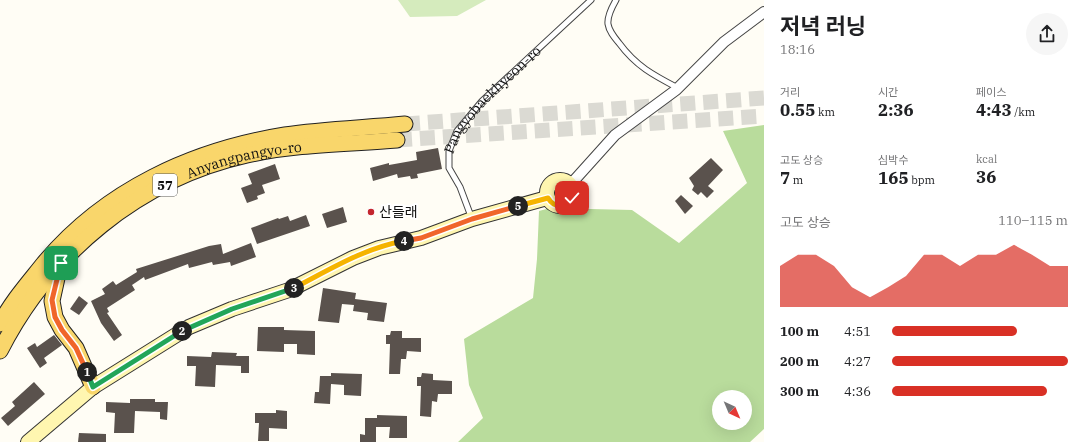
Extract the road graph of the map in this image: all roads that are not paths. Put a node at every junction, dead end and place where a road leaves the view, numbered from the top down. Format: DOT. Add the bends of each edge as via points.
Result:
graph roads {
  1 [pos="591,0"];
  2 [pos="616,0"];
  3 [pos="764,12"];
  4 [pos="678,88"];
  5 [pos="405,124"];
  6 [pos="397,140"];
  7 [pos="570,185"];
  8 [pos="548,198"];
  9 [pos="472,219"];
  10 [pos="61,263"];
  11 [pos="0,324"];
  12 [pos="0,351"];
  13 [pos="93,387"];
  14 [pos="28,442"];
  1 -- 9 [label="lane, Pangyobaekhyeon-ro" via="482,101 457,131 449,151 448,168 460,187"];
  2 -- 4 [label="lane" via="608,18 608,25 616,39 640,67"];
  3 -- 4 [label="street" via="724,42"];
  4 -- 7 [label="street" via="615,135"];
  5 -- 11 [label="main road, Anyangpangyo-ro / 57" via="285,135 246,143 163,170 112,200 74,231 28,282"];
  6 -- 10 [label="main road, Anyangpangyo-ro / 57" via="287,149 247,155 204,167 119,211 83,240"];
  7 -- 8 [label="street" via="565,181 554,181 548,186"];
  7 -- 8 [label="street" via="572,198 566,204 553,204"];
  8 -- 9 [label="street"];
  9 -- 13 [label="street" via="421,238 379,248 289,290 189,327"];
  10 -- 12 [label="main road, Anyangpangyo-ro / 57" via="14,323"];
  10 -- 13 [label="main road" via="52,300 55,317 76,348"];
  13 -- 14 [label="street"];
}
